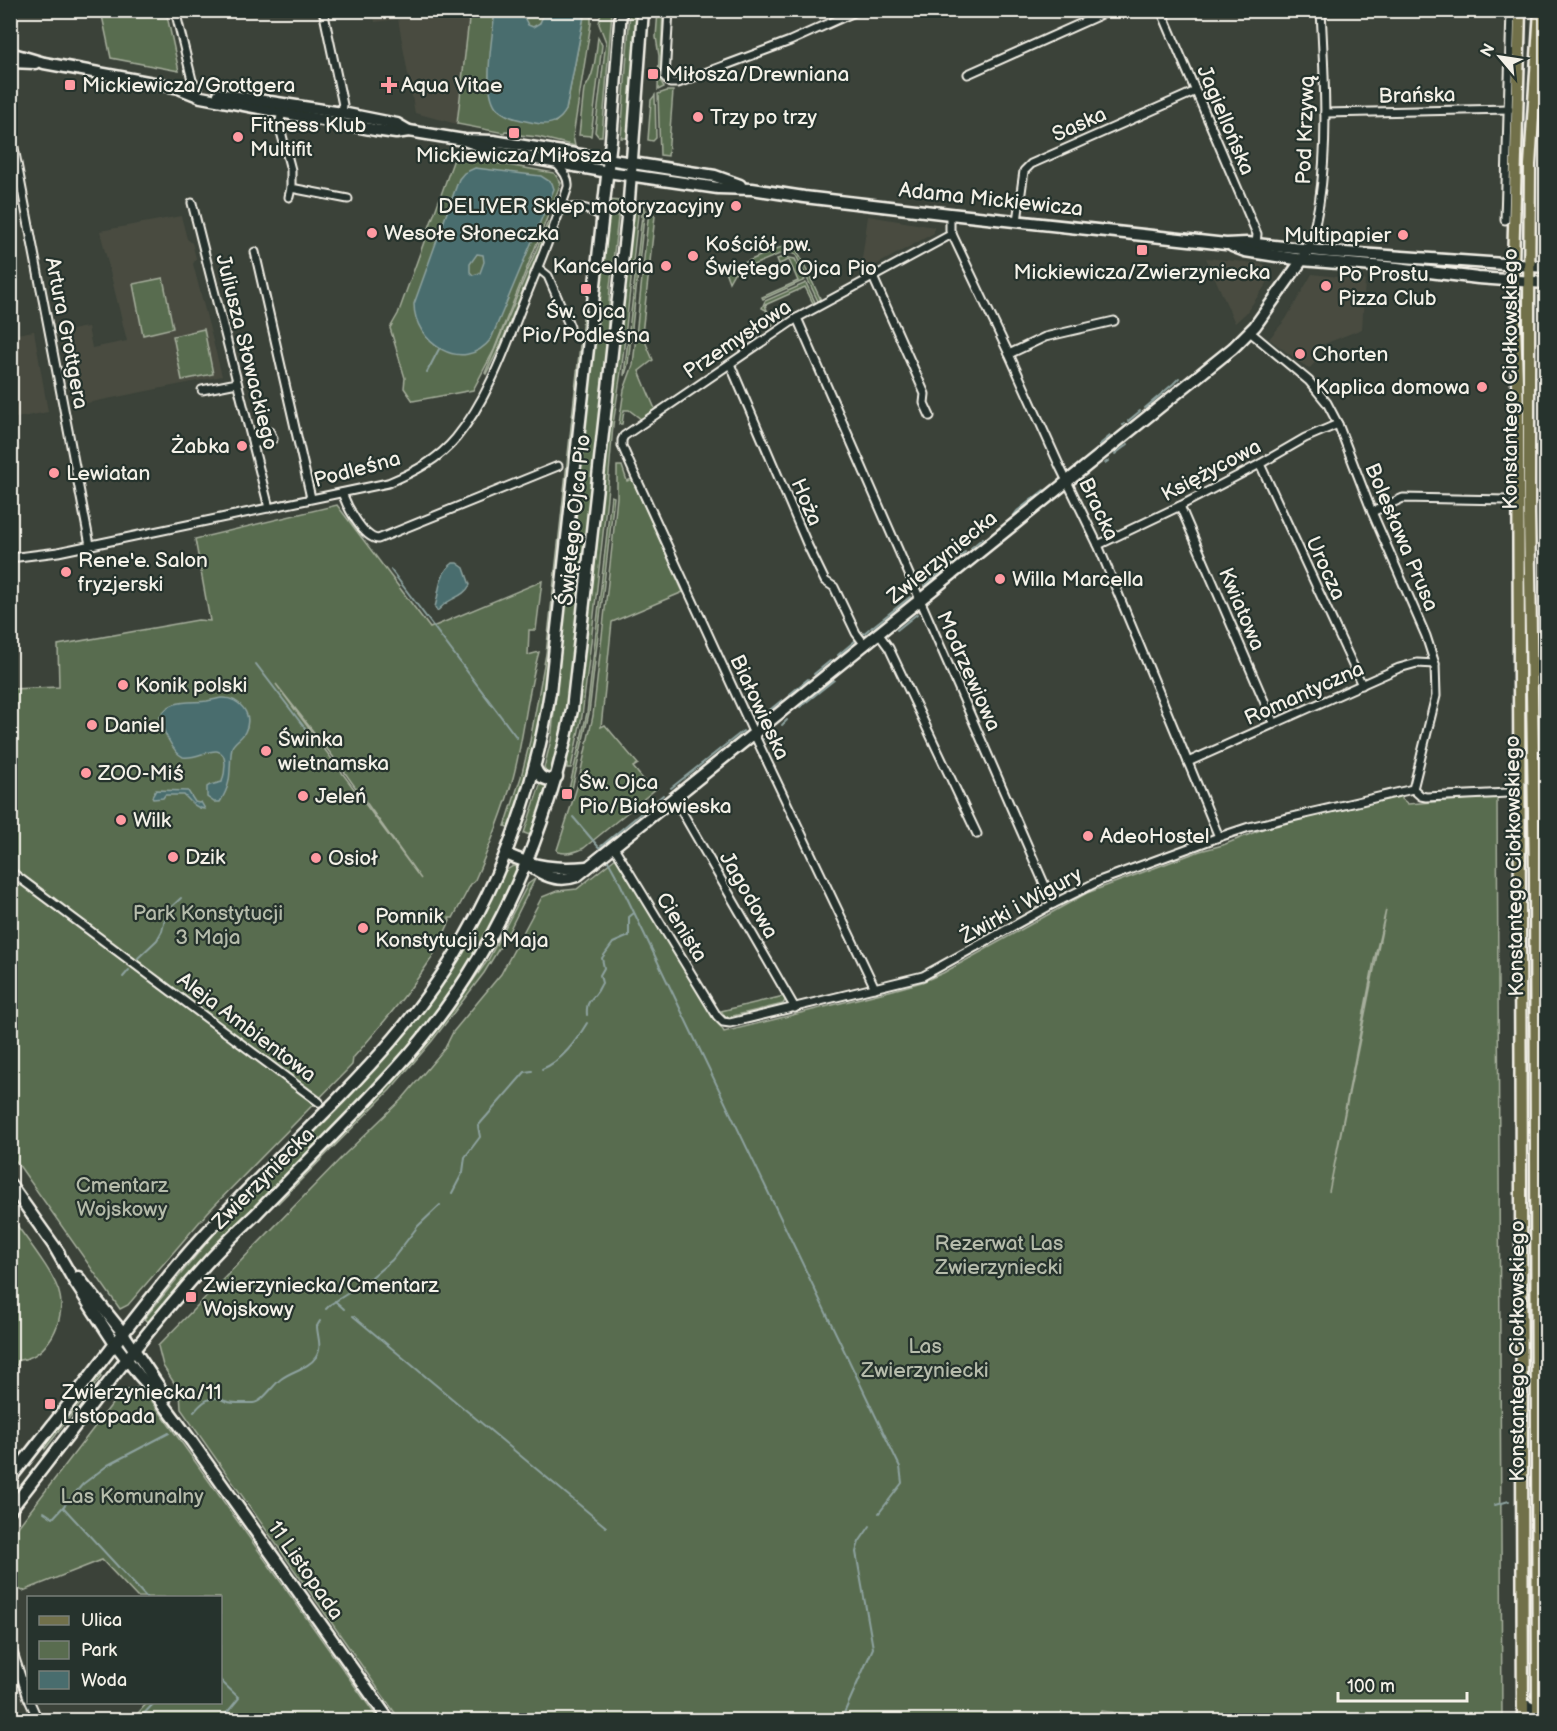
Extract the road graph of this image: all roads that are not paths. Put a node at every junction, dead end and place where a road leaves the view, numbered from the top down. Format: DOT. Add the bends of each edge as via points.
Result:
graph roads {
  1 [pos="175,10"];
  2 [pos="323,10"];
  3 [pos="621,10"];
  4 [pos="643,10"];
  5 [pos="669,10"];
  6 [pos="859,10"];
  7 [pos="1111,10"];
  8 [pos="1161,10"];
  9 [pos="1321,10"];
  10 [pos="1511,10"];
  11 [pos="1520,10"];
  12 [pos="1540,10"];
  13 [pos="1546,40"];
  14 [pos="1538,52"];
  15 [pos="10,54"];
  16 [pos="10,62"];
  17 [pos="44,63"];
  18 [pos="968,74"];
  19 [pos="1519,78"];
  20 [pos="1536,81"];
  21 [pos="1196,91"];
  22 [pos="200,93"];
  23 [pos="263,100"];
  24 [pos="252,107"];
  25 [pos="283,108"];
  26 [pos="1509,109"];
  27 [pos="1325,113"];
  28 [pos="341,118"];
  29 [pos="10,127"];
  30 [pos="464,140"];
  31 [pos="555,162"];
  32 [pos="608,166"];
  33 [pos="631,169"];
  34 [pos="291,188"];
  35 [pos="289,197"];
  36 [pos="348,199"];
  37 [pos="192,203"];
  38 [pos="560,211"];
  39 [pos="950,214"];
  40 [pos="603,217"];
  41 [pos="1017,221"];
  42 [pos="1509,222"];
  43 [pos="1530,223"];
  44 [pos="952,234"];
  45 [pos="1226,244"];
  46 [pos="1256,244"];
  47 [pos="1308,249"];
  48 [pos="255,252"];
  49 [pos="1355,259"];
  50 [pos="1302,260"];
  51 [pos="1479,263"];
  52 [pos="1513,265"];
  53 [pos="1530,266"];
  54 [pos="1546,267"];
  55 [pos="538,268"];
  56 [pos="873,277"];
  57 [pos="1478,278"];
  58 [pos="1513,281"];
  59 [pos="1529,281"];
  60 [pos="1546,283"];
  61 [pos="797,318"];
  62 [pos="1114,321"];
  63 [pos="1514,321"];
  64 [pos="1529,322"];
  65 [pos="570,327"];
  66 [pos="1250,332"];
  67 [pos="1009,354"];
  68 [pos="730,364"];
  69 [pos="237,383"];
  70 [pos="202,390"];
  71 [pos="930,417"];
  72 [pos="1338,424"];
  73 [pos="270,432"];
  74 [pos="622,438"];
  75 [pos="253,444"];
  76 [pos="1260,464"];
  77 [pos="558,466"];
  78 [pos="1068,482"];
  79 [pos="342,493"];
  80 [pos="311,498"];
  81 [pos="1507,500"];
  82 [pos="1180,506"];
  83 [pos="269,508"];
  84 [pos="1372,512"];
  85 [pos="90,545"];
  86 [pos="1098,545"];
  87 [pos="10,558"];
  88 [pos="920,600"];
  89 [pos="878,633"];
  90 [pos="865,645"];
  91 [pos="1435,664"];
  92 [pos="1362,686"];
  93 [pos="1274,724"];
  94 [pos="754,734"];
  95 [pos="1188,762"];
  96 [pos="535,768"];
  97 [pos="556,777"];
  98 [pos="1413,789"];
  99 [pos="1508,793"];
  100 [pos="674,798"];
  101 [pos="977,834"];
  102 [pos="1218,837"];
  103 [pos="612,848"];
  104 [pos="506,854"];
  105 [pos="527,863"];
  106 [pos="10,871"];
  107 [pos="1053,904"];
  108 [pos="874,988"];
  109 [pos="795,1008"];
  110 [pos="723,1022"];
  111 [pos="319,1102"];
  112 [pos="10,1185"];
  113 [pos="55,1248"];
  114 [pos="123,1333"];
  115 [pos="115,1344"];
  116 [pos="135,1349"];
  117 [pos="127,1360"];
  118 [pos="139,1375"];
  119 [pos="110,1381"];
  120 [pos="192,1442"];
  121 [pos="30,1454"];
  122 [pos="44,1468"];
  123 [pos="10,1479"];
  124 [pos="10,1510"];
  125 [pos="10,1643"];
  126 [pos="27,1695"];
  127 [pos="1542,1699"];
  128 [pos="31,1704"];
  129 [pos="1522,1704"];
  130 [pos="1540,1714"];
  131 [pos="38,1720"];
  132 [pos="389,1720"];
  133 [pos="1523,1720"];
  1 -- 22 [label="street" via="192,80"];
  2 -- 28 [label="street" via="343,105"];
  3 -- 32 [label="street, Świętego Ojca Pio"];
  4 -- 33 [label="street, Świętego Ojca Pio"];
  5 -- 6 [label="street" via="665,77 674,84 790,41"];
  7 -- 18 [label="street"];
  8 -- 21 [label="street, Jagiellońska"];
  9 -- 27 [label="street, Pod Krzywą"];
  10 -- 26 [label="street, Konstantego Ciołkowskiego"];
  11 -- 19 [label="main road, Konstantego Ciołkowskiego"];
  12 -- 14 [label="main road, Konstantego Ciołkowskiego"];
  13 -- 14 [label="street"];
  14 -- 20 [label="main road, Konstantego Ciołkowskiego"];
  15 -- 17 [label="street, Adama Mickiewicza"];
  16 -- 17 [label="street, Adama Mickiewicza"];
  17 -- 22 [label="street, Adama Mickiewicza"];
  19 -- 20 [label="main road" via="1528,86"];
  19 -- 42 [label="main road, Konstantego Ciołkowskiego"];
  20 -- 43 [label="main road, Konstantego Ciołkowskiego"];
  21 -- 41 [label="street, Saska" via="1031,164 1024,171"];
  21 -- 46 [label="street, Jagiellońska" via="1257,234"];
  22 -- 23 [label="street, Adama Mickiewicza"];
  22 -- 24 [label="street, Adama Mickiewicza"];
  23 -- 24 [label="street"];
  23 -- 25 [label="street, Adama Mickiewicza"];
  24 -- 25 [label="street, Adama Mickiewicza"];
  25 -- 28 [label="street, Adama Mickiewicza"];
  25 -- 34 [label="street" via="279,124 291,170"];
  26 -- 27 [label="street, Brańska"];
  26 -- 42 [label="street, Konstantego Ciołkowskiego"];
  27 -- 47 [label="street, Pod Krzywą" via="1324,173"];
  28 -- 30 [label="street, Adama Mickiewicza" via="396,133 409,131"];
  29 -- 85 [label="street, Artura Grottgera"];
  30 -- 31 [label="street, Adama Mickiewicza" via="498,152"];
  30 -- 32 [label="street, Adama Mickiewicza" via="493,141"];
  31 -- 32 [label="street, Adama Mickiewicza"];
  31 -- 38 [label="street, Podleśna" via="568,183"];
  32 -- 33 [label="street, Adama Mickiewicza"];
  32 -- 40 [label="street, Świętego Ojca Pio"];
  33 -- 39 [label="street, Adama Mickiewicza" via="718,188"];
  33 -- 97 [label="street, Świętego Ojca Pio" via="572,710"];
  34 -- 35 [label="street"];
  34 -- 36 [label="street"];
  37 -- 69 [label="street, Juliusza Słowackiego"];
  38 -- 40 [label="street" via="582,207"];
  38 -- 55 [label="street, Podleśna"];
  39 -- 41 [label="street, Adama Mickiewicza"];
  39 -- 44 [label="street"];
  40 -- 96 [label="street, Świętego Ojca Pio" via="550,692"];
  41 -- 45 [label="street, Adama Mickiewicza"];
  42 -- 43 [label="main road" via="1522,230"];
  42 -- 52 [label="main road, Konstantego Ciołkowskiego"];
  43 -- 53 [label="main road, Konstantego Ciołkowskiego"];
  44 -- 56 [label="street, Przemysłowa"];
  44 -- 67 [label="street, Bracka"];
  45 -- 46 [label="street, Adama Mickiewicza"];
  45 -- 50 [label="street, Adama Mickiewicza"];
  46 -- 47 [label="street, Adama Mickiewicza"];
  47 -- 49 [label="street, Adama Mickiewicza"];
  47 -- 50 [label="street, Zwierzyniecka"];
  48 -- 80 [label="street"];
  49 -- 50 [label="street, Adama Mickiewicza"];
  49 -- 51 [label="street, Adama Mickiewicza"];
  49 -- 57 [label="street, Adama Mickiewicza"];
  50 -- 66 [label="street, Zwierzyniecka"];
  51 -- 52 [label="street, Adama Mickiewicza"];
  51 -- 57 [label="street" via="1484,269"];
  52 -- 53 [label="street, Adama Mickiewicza"];
  52 -- 58 [label="main road, Konstantego Ciołkowskiego"];
  53 -- 54 [label="street, Adama Mickiewicza"];
  53 -- 59 [label="main road, Konstantego Ciołkowskiego"];
  55 -- 65 [label="street" via="548,276"];
  55 -- 79 [label="street, Podleśna" via="500,362 456,438 426,465 407,475"];
  56 -- 61 [label="street, Przemysłowa"];
  56 -- 71 [label="street" via="923,383 924,403"];
  57 -- 58 [label="street, Adama Mickiewicza"];
  58 -- 59 [label="street, Adama Mickiewicza"];
  58 -- 63 [label="main road, Konstantego Ciołkowskiego"];
  59 -- 60 [label="street, Adama Mickiewicza"];
  59 -- 64 [label="main road, Konstantego Ciołkowskiego"];
  61 -- 68 [label="street, Przemysłowa"];
  61 -- 88 [label="street, Modrzewiowa"];
  62 -- 67 [label="street" via="1045,337"];
  63 -- 64 [label="main road" via="1522,315"];
  63 -- 129 [label="main road, Konstantego Ciołkowskiego" via="1518,411"];
  64 -- 127 [label="main road, Konstantego Ciołkowskiego"];
  66 -- 72 [label="street, Bolesława Prusa" via="1309,381"];
  66 -- 78 [label="street, Zwierzyniecka"];
  67 -- 78 [label="street, Bracka"];
  68 -- 74 [label="street, Przemysłowa"];
  68 -- 90 [label="street, Hoża" via="808,546"];
  69 -- 70 [label="street"];
  69 -- 75 [label="street, Juliusza Słowackiego"];
  72 -- 76 [label="street, Księżycowa"];
  72 -- 84 [label="street, Bolesława Prusa"];
  73 -- 75 [label="street" via="273,439"];
  74 -- 94 [label="street, Białowieska" via="622,446"];
  75 -- 83 [label="street, Juliusza Słowackiego"];
  76 -- 82 [label="street, Księżycowa"];
  76 -- 92 [label="street, Urocza"];
  77 -- 79 [label="street" via="378,539 366,533"];
  78 -- 86 [label="street, Bracka"];
  78 -- 88 [label="street, Zwierzyniecka"];
  79 -- 80 [label="street, Podleśna"];
  80 -- 83 [label="street, Podleśna"];
  81 -- 84 [label="street" via="1403,498"];
  82 -- 86 [label="street, Księżycowa"];
  82 -- 93 [label="street, Kwiatowa"];
  83 -- 85 [label="street, Podleśna"];
  84 -- 91 [label="street, Bolesława Prusa"];
  85 -- 87 [label="street, Podleśna"];
  86 -- 95 [label="street, Bracka"];
  88 -- 89 [label="street, Zwierzyniecka"];
  88 -- 107 [label="street, Modrzewiowa"];
  89 -- 90 [label="street, Zwierzyniecka"];
  89 -- 101 [label="street" via="889,648"];
  90 -- 94 [label="street, Zwierzyniecka"];
  91 -- 92 [label="street, Romantyczna" via="1399,668"];
  91 -- 98 [label="street, Bolesława Prusa" via="1436,696"];
  92 -- 93 [label="street, Romantyczna"];
  93 -- 95 [label="street, Romantyczna"];
  94 -- 100 [label="street, Zwierzyniecka"];
  94 -- 108 [label="street, Białowieska"];
  95 -- 102 [label="street, Bracka"];
  96 -- 97 [label="street" via="543,779"];
  96 -- 104 [label="street, Świętego Ojca Pio"];
  97 -- 105 [label="street, Świętego Ojca Pio"];
  98 -- 99 [label="street, Żwirki i Wigury" via="1426,797"];
  98 -- 102 [label="street, Żwirki i Wigury"];
  100 -- 103 [label="street, Zwierzyniecka"];
  100 -- 109 [label="street, Jagodowa"];
  102 -- 107 [label="street, Żwirki i Wigury" via="1099,881"];
  103 -- 105 [label="street, Zwierzyniecka" via="569,879 540,874"];
  103 -- 110 [label="street, Cienista"];
  104 -- 105 [label="street, Zwierzyniecka"];
  104 -- 114 [label="street, Zwierzyniecka" via="483,905 420,1006 368,1067 188,1253"];
  105 -- 116 [label="street, Zwierzyniecka" via="484,950 423,1037 207,1263"];
  106 -- 111 [label="street, Aleja Ambientowa"];
  107 -- 108 [label="street, Żwirki i Wigury" via="923,976"];
  108 -- 109 [label="street, Żwirki i Wigury"];
  109 -- 110 [label="street, Żwirki i Wigury"];
  112 -- 113 [label="street, 11 Listopada"];
  113 -- 114 [label="street, 11 Listopada"];
  113 -- 115 [label="street, 11 Listopada"];
  114 -- 115 [label="street, Zwierzyniecka"];
  114 -- 116 [label="street, 11 Listopada"];
  115 -- 117 [label="street, 11 Listopada"];
  115 -- 121 [label="street, Zwierzyniecka"];
  116 -- 117 [label="street, Zwierzyniecka"];
  116 -- 120 [label="street, 11 Listopada"];
  117 -- 118 [label="street, 11 Listopada"];
  117 -- 119 [label="street, Zwierzyniecka"];
  118 -- 119 [label="street" via="119,1376"];
  118 -- 120 [label="street, 11 Listopada"];
  119 -- 122 [label="street, Zwierzyniecka"];
  120 -- 132 [label="street, 11 Listopada"];
  121 -- 122 [label="street" via="43,1456"];
  121 -- 123 [label="street, Zwierzyniecka"];
  122 -- 124 [label="street, Zwierzyniecka"];
  125 -- 126 [label="street"];
  127 -- 129 [label="street"];
  127 -- 130 [label="main road, Konstantego Ciołkowskiego"];
  128 -- 131 [label="street"];
  129 -- 130 [label="street"];
  129 -- 133 [label="main road, Konstantego Ciołkowskiego"];
}
